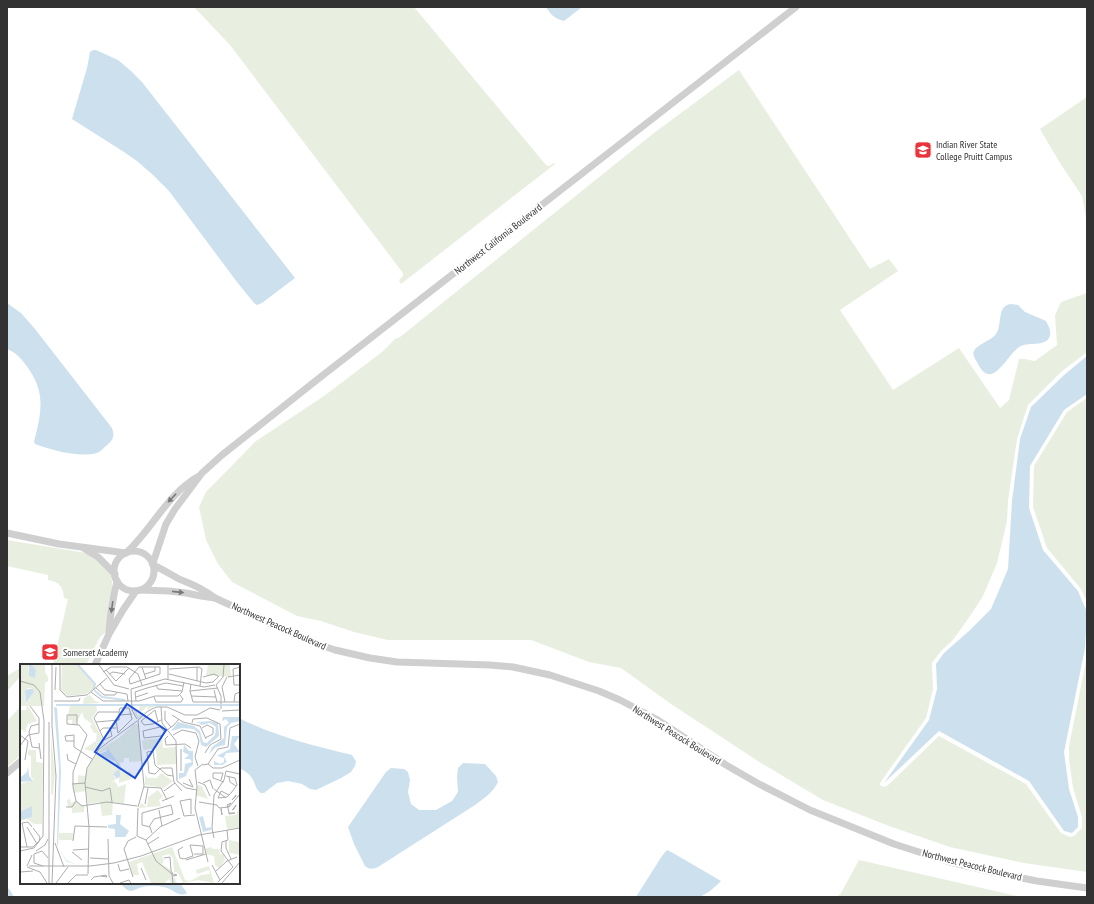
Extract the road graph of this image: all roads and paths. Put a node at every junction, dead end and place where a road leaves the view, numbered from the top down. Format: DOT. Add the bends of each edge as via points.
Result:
graph roads {
  1 [pos="796,7"];
  2 [pos="202,474"];
  3 [pos="7,532"];
  4 [pos="83,548"];
  5 [pos="126,553"];
  6 [pos="153,564"];
  7 [pos="116,578"];
  8 [pos="137,591"];
  9 [pos="215,598"];
  10 [pos="109,634"];
  11 [pos="95,664"];
  12 [pos="20,762"];
  13 [pos="7,773"];
  14 [pos="1087,888"];
  1 -- 2 [label="street, Northwest California Boulevard" via="318,379 222,455"];
  2 -- 5 [label="street, Northwest California Boulevard, one-way" via="190,481 171,499 137,544"];
  2 -- 6 [label="street, Northwest California Boulevard" via="174,509 166,524"];
  3 -- 4 [label="street"];
  4 -- 5 [label="street"];
  4 -- 7 [label="street" via="98,557"];
  5 -- 6 [label="street" via="133,551 145,554"];
  5 -- 7 [label="street" via="117,562"];
  6 -- 8 [label="street" via="152,581"];
  6 -- 9 [label="street, Northwest Peacock Boulevard" via="207,591"];
  7 -- 8 [label="street" via="125,588"];
  7 -- 10 [label="street, one-way"];
  8 -- 9 [label="street, Northwest Peacock Boulevard, one-way" via="169,591"];
  8 -- 10 [label="street" via="122,610"];
  9 -- 14 [label="street, Northwest Peacock Boulevard" via="306,640 335,650 396,662 513,667 550,675 599,691 648,714 726,765 772,791 810,810 894,844 950,862 1001,874"];
  10 -- 11 [label="street"];
  12 -- 13 [label="street"];
}
